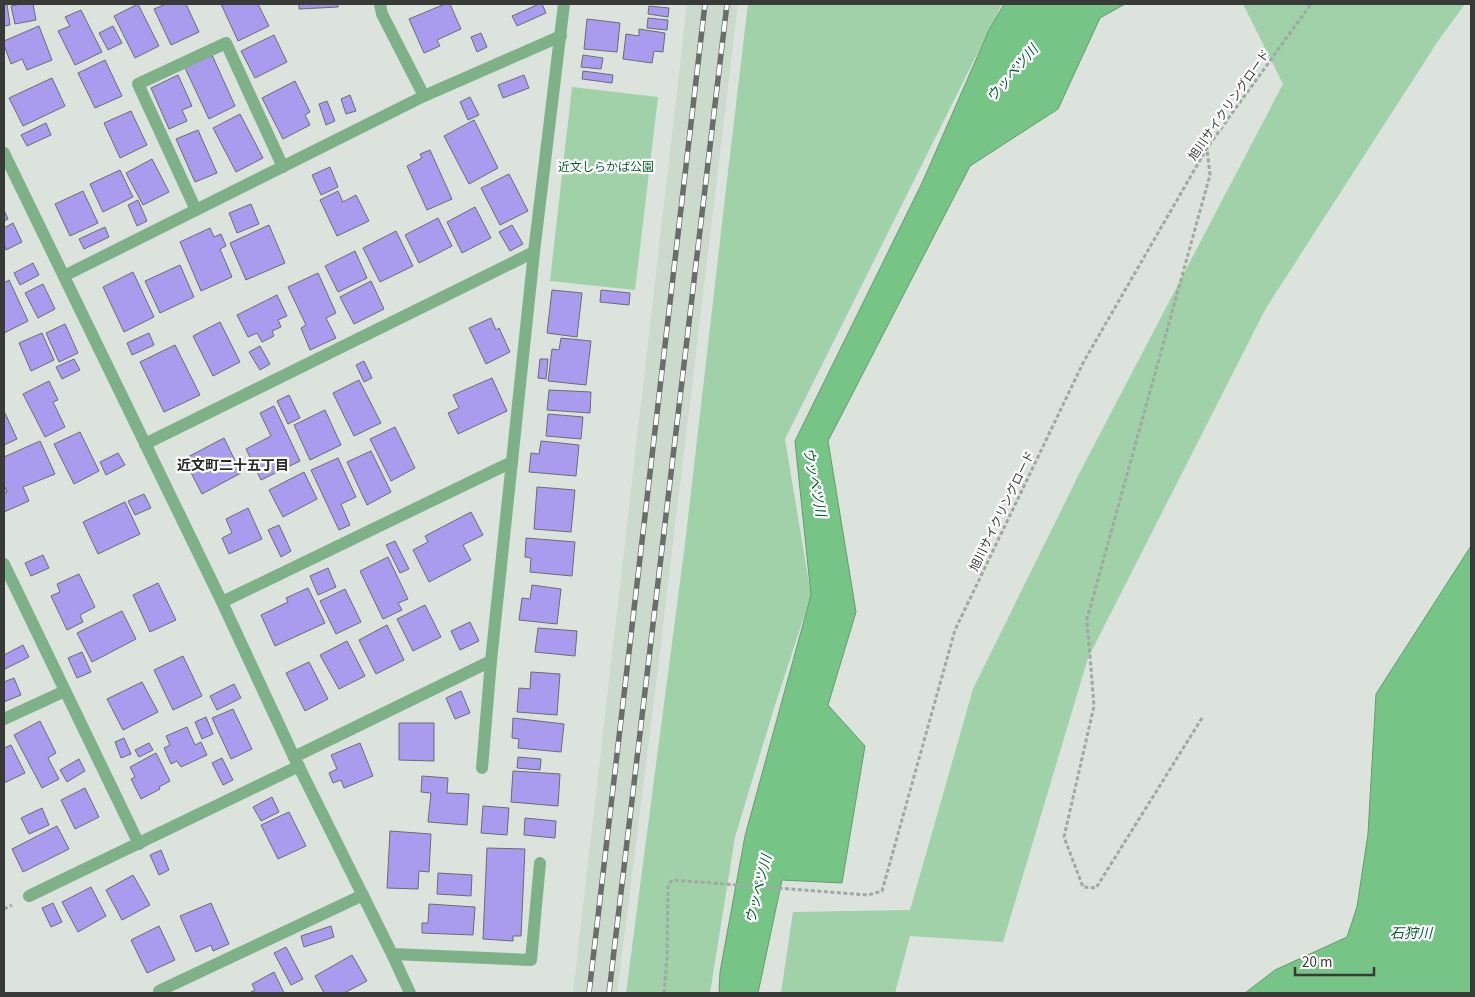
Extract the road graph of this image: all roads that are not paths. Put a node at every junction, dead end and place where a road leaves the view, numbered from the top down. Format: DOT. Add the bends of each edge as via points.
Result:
graph roads {
  1 [pos="380,4"];
  2 [pos="564,4"];
  3 [pos="561,36"];
  4 [pos="424,96"];
  5 [pos="4,153"];
  6 [pos="283,167"];
  7 [pos="196,210"];
  8 [pos="534,252"];
  9 [pos="64,276"];
  10 [pos="145,444"];
  11 [pos="512,462"];
  12 [pos="4,564"];
  13 [pos="222,602"];
  14 [pos="491,661"];
  15 [pos="64,691"];
  16 [pos="4,719"];
  17 [pos="297,761"];
  18 [pos="482,768"];
  19 [pos="139,844"];
  20 [pos="540,863"];
  21 [pos="363,895"];
  22 [pos="28,896"];
  23 [pos="392,954"];
  24 [pos="159,991"];
  25 [pos="410,993"];
  1 -- 4 [label="street" via="382,14"];
  2 -- 3 [label="street"];
  3 -- 4 [label="street"];
  3 -- 8 [label="street"];
  4 -- 6 [label="street"];
  5 -- 9 [label="street"];
  6 -- 7 [label="street"];
  6 -- 7 [label="street" via="226,43 138,84"];
  7 -- 9 [label="street"];
  8 -- 10 [label="street"];
  8 -- 11 [label="street"];
  9 -- 10 [label="street"];
  10 -- 13 [label="street"];
  11 -- 13 [label="street"];
  11 -- 14 [label="street"];
  12 -- 15 [label="street"];
  13 -- 17 [label="street"];
  14 -- 17 [label="street"];
  14 -- 18 [label="street"];
  15 -- 16 [label="street"];
  15 -- 19 [label="street"];
  17 -- 19 [label="street"];
  17 -- 21 [label="street"];
  19 -- 22 [label="street"];
  20 -- 23 [label="street" via="531,960"];
  21 -- 23 [label="street"];
  21 -- 24 [label="street"];
  23 -- 25 [label="street"];
}
